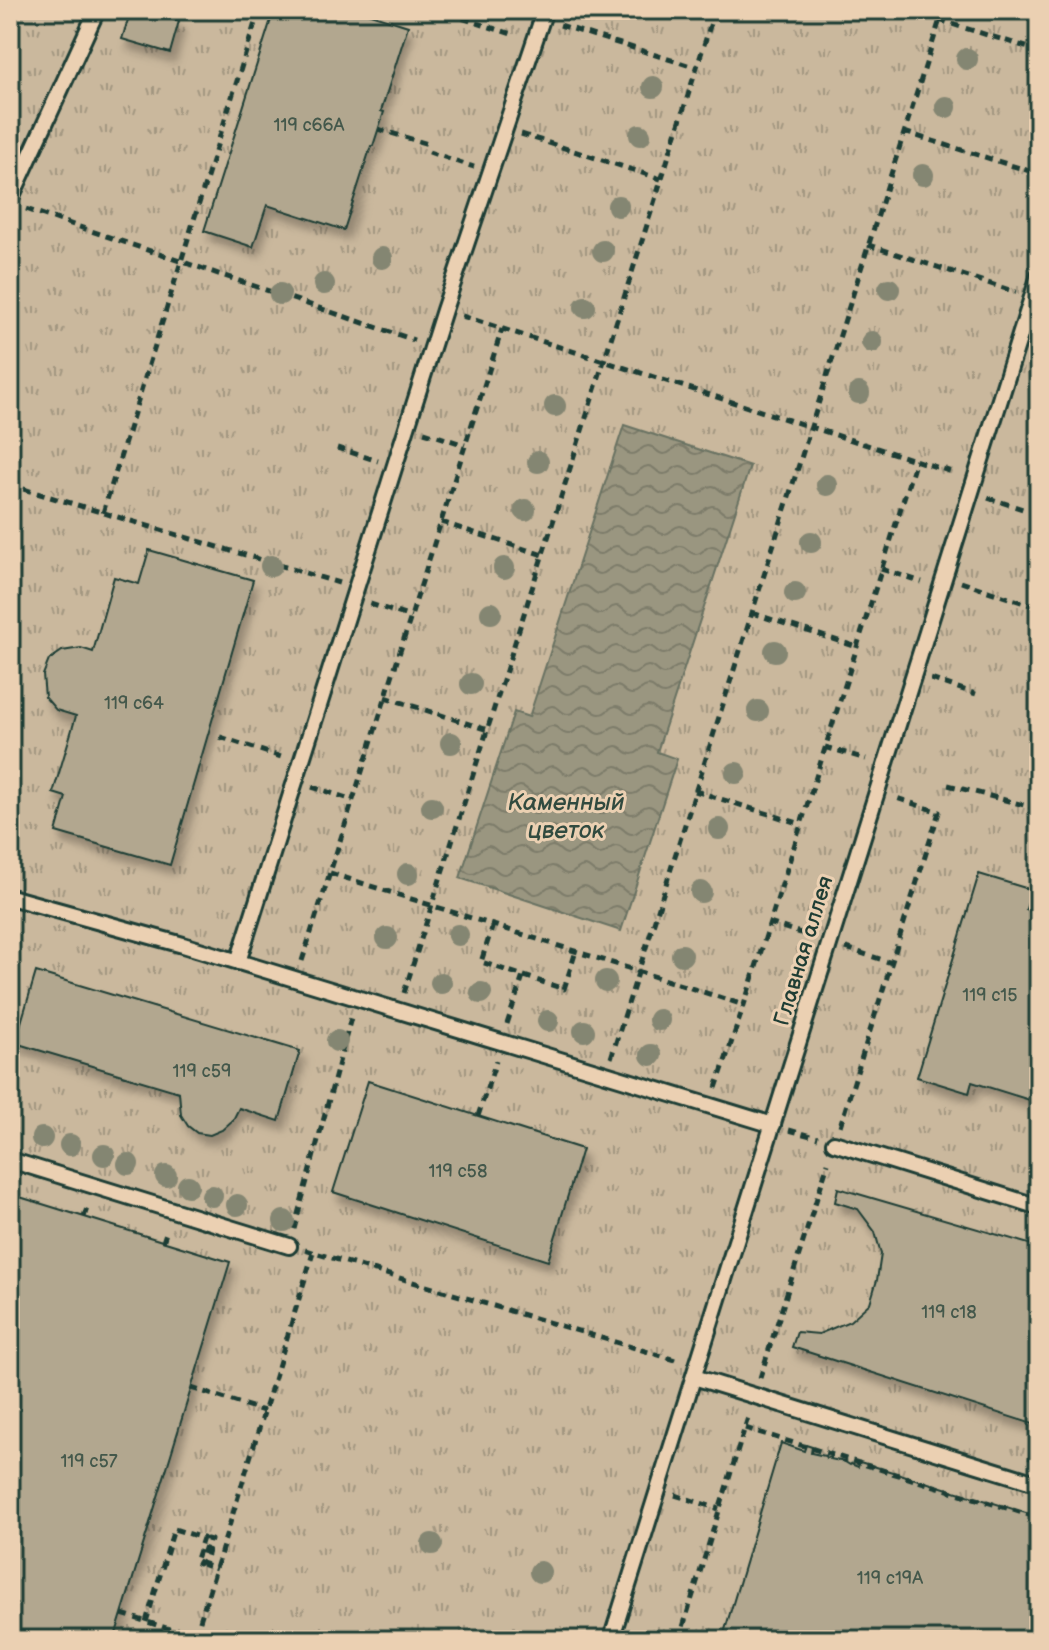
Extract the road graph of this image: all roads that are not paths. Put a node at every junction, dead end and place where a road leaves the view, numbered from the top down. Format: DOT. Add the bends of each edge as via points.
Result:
graph roads {
  1 [pos="97,10"];
  2 [pos="544,15"];
  3 [pos="10,200"];
  4 [pos="1039,275"];
  5 [pos="10,897"];
  6 [pos="238,962"];
  7 [pos="773,1125"];
  8 [pos="834,1143"];
  9 [pos="10,1160"];
  10 [pos="1039,1207"];
  11 [pos="289,1246"];
  12 [pos="695,1372"];
  13 [pos="1039,1484"];
  14 [pos="611,1640"];
  1 -- 3 [label="lane"];
  2 -- 6 [label="lane" via="444,310"];
  4 -- 7 [label="lane, Главная аллея"];
  5 -- 6 [label="lane"];
  6 -- 7 [label="lane"];
  7 -- 12 [label="lane, Главная аллея"];
  8 -- 10 [label="lane"];
  9 -- 11 [label="lane"];
  12 -- 13 [label="lane" via="755,1396"];
  12 -- 14 [label="lane, Главная аллея"];
}
